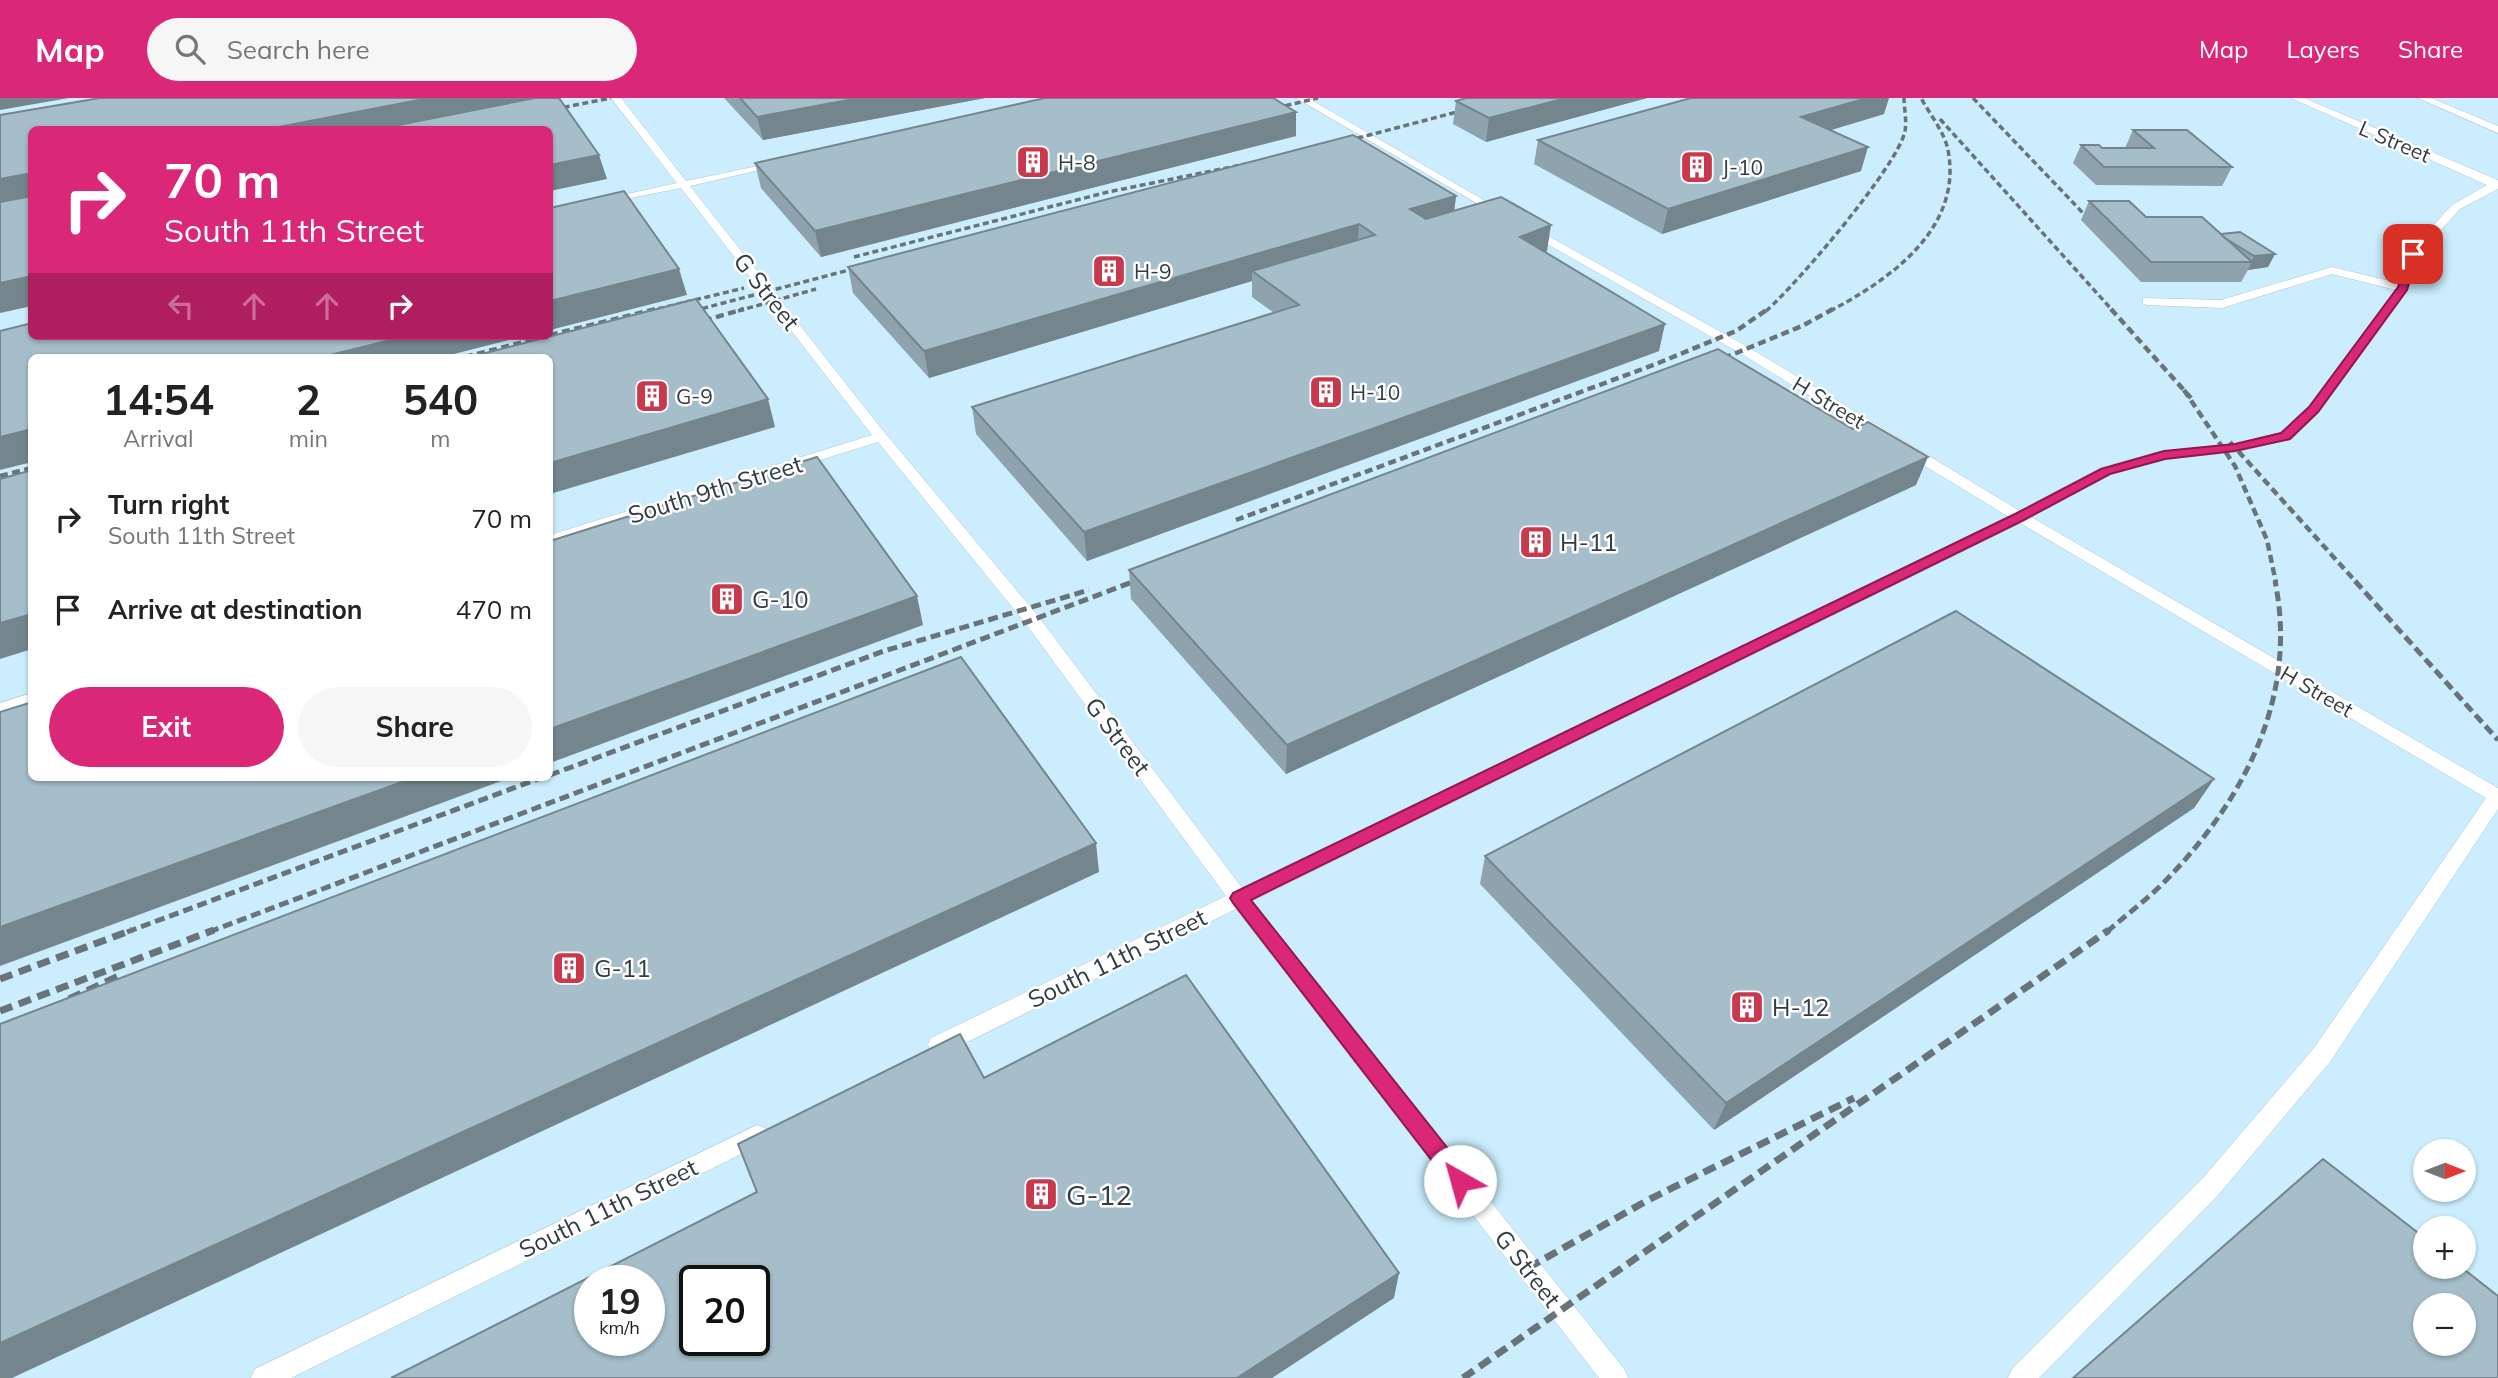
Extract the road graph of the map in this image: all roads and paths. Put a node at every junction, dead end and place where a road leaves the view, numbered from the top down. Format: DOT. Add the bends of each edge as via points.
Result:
graph roads {
  1 [pos="616,98"];
  2 [pos="1301,98"];
  3 [pos="2296,98"];
  4 [pos="2423,98"];
  5 [pos="2498,130"];
  6 [pos="790,160"];
  7 [pos="684,184"];
  8 [pos="2497,185"];
  9 [pos="590,205"];
  10 [pos="2403,288"];
  11 [pos="2147,301"];
  12 [pos="881,438"];
  13 [pos="2020,517"];
  14 [pos="553,539"];
  15 [pos="28,700"];
  16 [pos="0,709"];
  17 [pos="2497,797"];
  18 [pos="1239,898"];
  19 [pos="927,1052"];
  20 [pos="777,1125"];
  21 [pos="264,1378"];
  22 [pos="1615,1378"];
  23 [pos="2021,1378"];
  1 -- 7 [label="lane, G Street"];
  2 -- 13 [label="lane, H Street" via="1744,350"];
  3 -- 8 [label="lane, L Street"];
  4 -- 5 [label="lane"];
  6 -- 7 [label="lane"];
  7 -- 9 [label="lane"];
  7 -- 12 [label="lane, G Street"];
  8 -- 10 [label="lane, South 11th Street" via="2456,206 2413,254"];
  10 -- 11 [label="lane" via="2332,270 2222,304"];
  10 -- 13 [label="lane, South 11th Street" via="2314,409 2286,436 2235,448 2164,455 2105,471"];
  12 -- 14 [label="lane, South 9th Street"];
  12 -- 18 [label="lane, G Street" via="1032,620"];
  13 -- 17 [label="lane, H Street"];
  13 -- 18 [label="lane, South 11th Street"];
  15 -- 16 [label="lane"];
  17 -- 23 [label="lane" via="2322,1055 2210,1186"];
  18 -- 19 [label="lane, South 11th Street"];
  18 -- 22 [label="lane, G Street"];
  20 -- 21 [label="lane, South 11th Street"];
}
